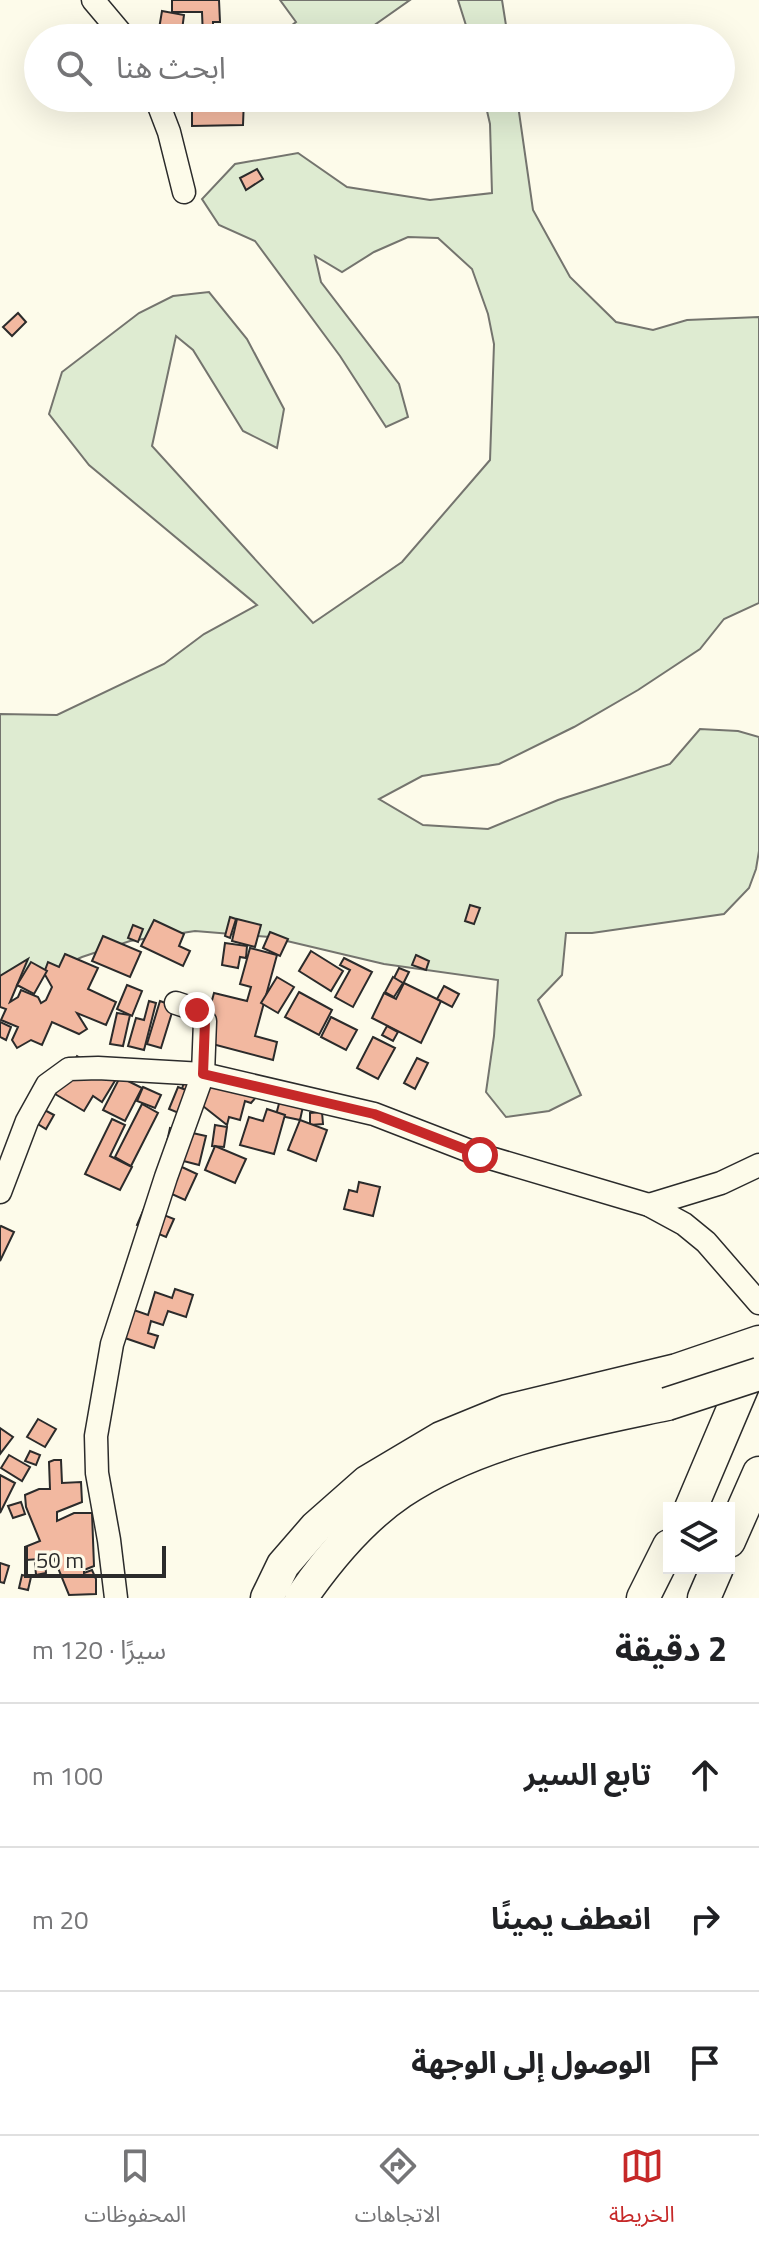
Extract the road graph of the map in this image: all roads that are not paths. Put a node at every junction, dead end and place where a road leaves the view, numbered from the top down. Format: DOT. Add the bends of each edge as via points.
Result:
graph roads {
  1 [pos="93,0"];
  2 [pos="113,24"];
  3 [pos="161,112"];
  4 [pos="184,192"];
  5 [pos="176,1003"];
  6 [pos="203,1074"];
  7 [pos="759,1165"];
  8 [pos="0,1192"];
  9 [pos="649,1205"];
  10 [pos="759,1303"];
  11 [pos="759,1344"];
  12 [pos="759,1374"];
  13 [pos="759,1473"];
  14 [pos="693,1502"];
  15 [pos="735,1527"];
  16 [pos="663,1558"];
  17 [pos="663,1574"];
  18 [pos="714,1574"];
  19 [pos="116,1598"];
  20 [pos="267,1598"];
  21 [pos="301,1598"];
  22 [pos="643,1598"];
  23 [pos="653,1598"];
  24 [pos="704,1598"];
  1 -- 2 [label="street"];
  3 -- 4 [label="street"];
  5 -- 6 [label="street" via="197,1010 205,1021"];
  6 -- 8 [label="street" via="69,1069 47,1085"];
  6 -- 9 [label="street" via="374,1114 480,1155"];
  6 -- 19 [label="street" via="112,1344 102,1395 97,1473"];
  7 -- 9 [label="street"];
  9 -- 10 [label="street" via="706,1242"];
  11 -- 14 [label="highway"];
  11 -- 20 [label="highway" via="677,1370 507,1411 441,1438 367,1482 316,1527 283,1565"];
  12 -- 21 [label="highway, bridge" via="667,1404 518,1439 448,1467 401,1493 356,1531"];
  13 -- 15 [label="highway"];
  16 -- 22 [label="highway"];
  17 -- 23 [label="highway"];
  18 -- 24 [label="highway"];
}
